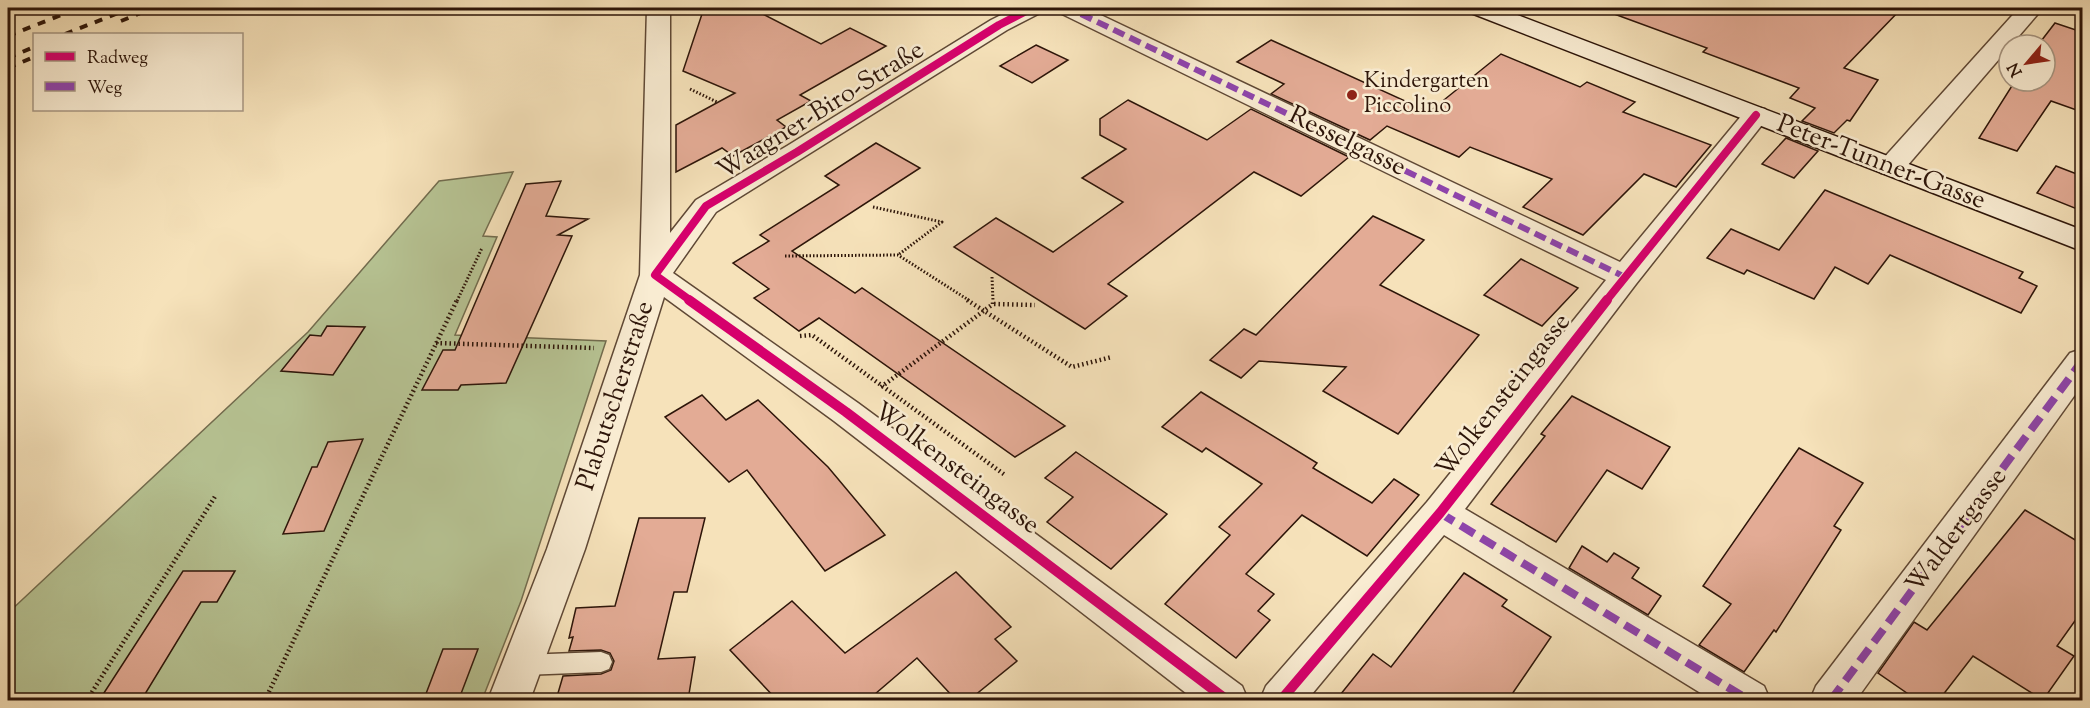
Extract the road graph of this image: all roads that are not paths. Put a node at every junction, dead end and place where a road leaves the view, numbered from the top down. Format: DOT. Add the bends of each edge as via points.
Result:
graph roads {
  1 [pos="658,8"];
  2 [pos="1032,8"];
  3 [pos="1068,8"];
  4 [pos="1479,8"];
  5 [pos="2031,8"];
  6 [pos="1756,115"];
  7 [pos="1891,167"];
  8 [pos="2082,241"];
  9 [pos="655,275"];
  10 [pos="1625,277"];
  11 [pos="2082,361"];
  12 [pos="1440,513"];
  13 [pos="601,662"];
  14 [pos="523,665"];
  15 [pos="509,700"];
  16 [pos="1227,700"];
  17 [pos="1281,700"];
  18 [pos="1749,700"];
  19 [pos="1831,700"];
  1 -- 9 [label="street, Plabutscherstraße"];
  2 -- 9 [label="street, Waagner-Biro-Straße" via="706,206"];
  3 -- 10 [label="street, Resselgasse"];
  4 -- 6 [label="street, Peter-Tunner-Gasse"];
  5 -- 7 [label="street"];
  6 -- 7 [label="street, Peter-Tunner-Gasse"];
  6 -- 10 [label="street, Wolkensteingasse"];
  7 -- 8 [label="street, Peter-Tunner-Gasse"];
  9 -- 14 [label="street, Plabutscherstraße" via="566,549"];
  9 -- 16 [label="street, Wolkensteingasse" via="846,412"];
  10 -- 12 [label="street, Wolkensteingasse"];
  11 -- 19 [label="street, Waldertgasse"];
  12 -- 17 [label="street, Wolkensteingasse"];
  12 -- 18 [label="street"];
  13 -- 14 [label="lane"];
  14 -- 15 [label="street, Plabutscherstraße"];
}
